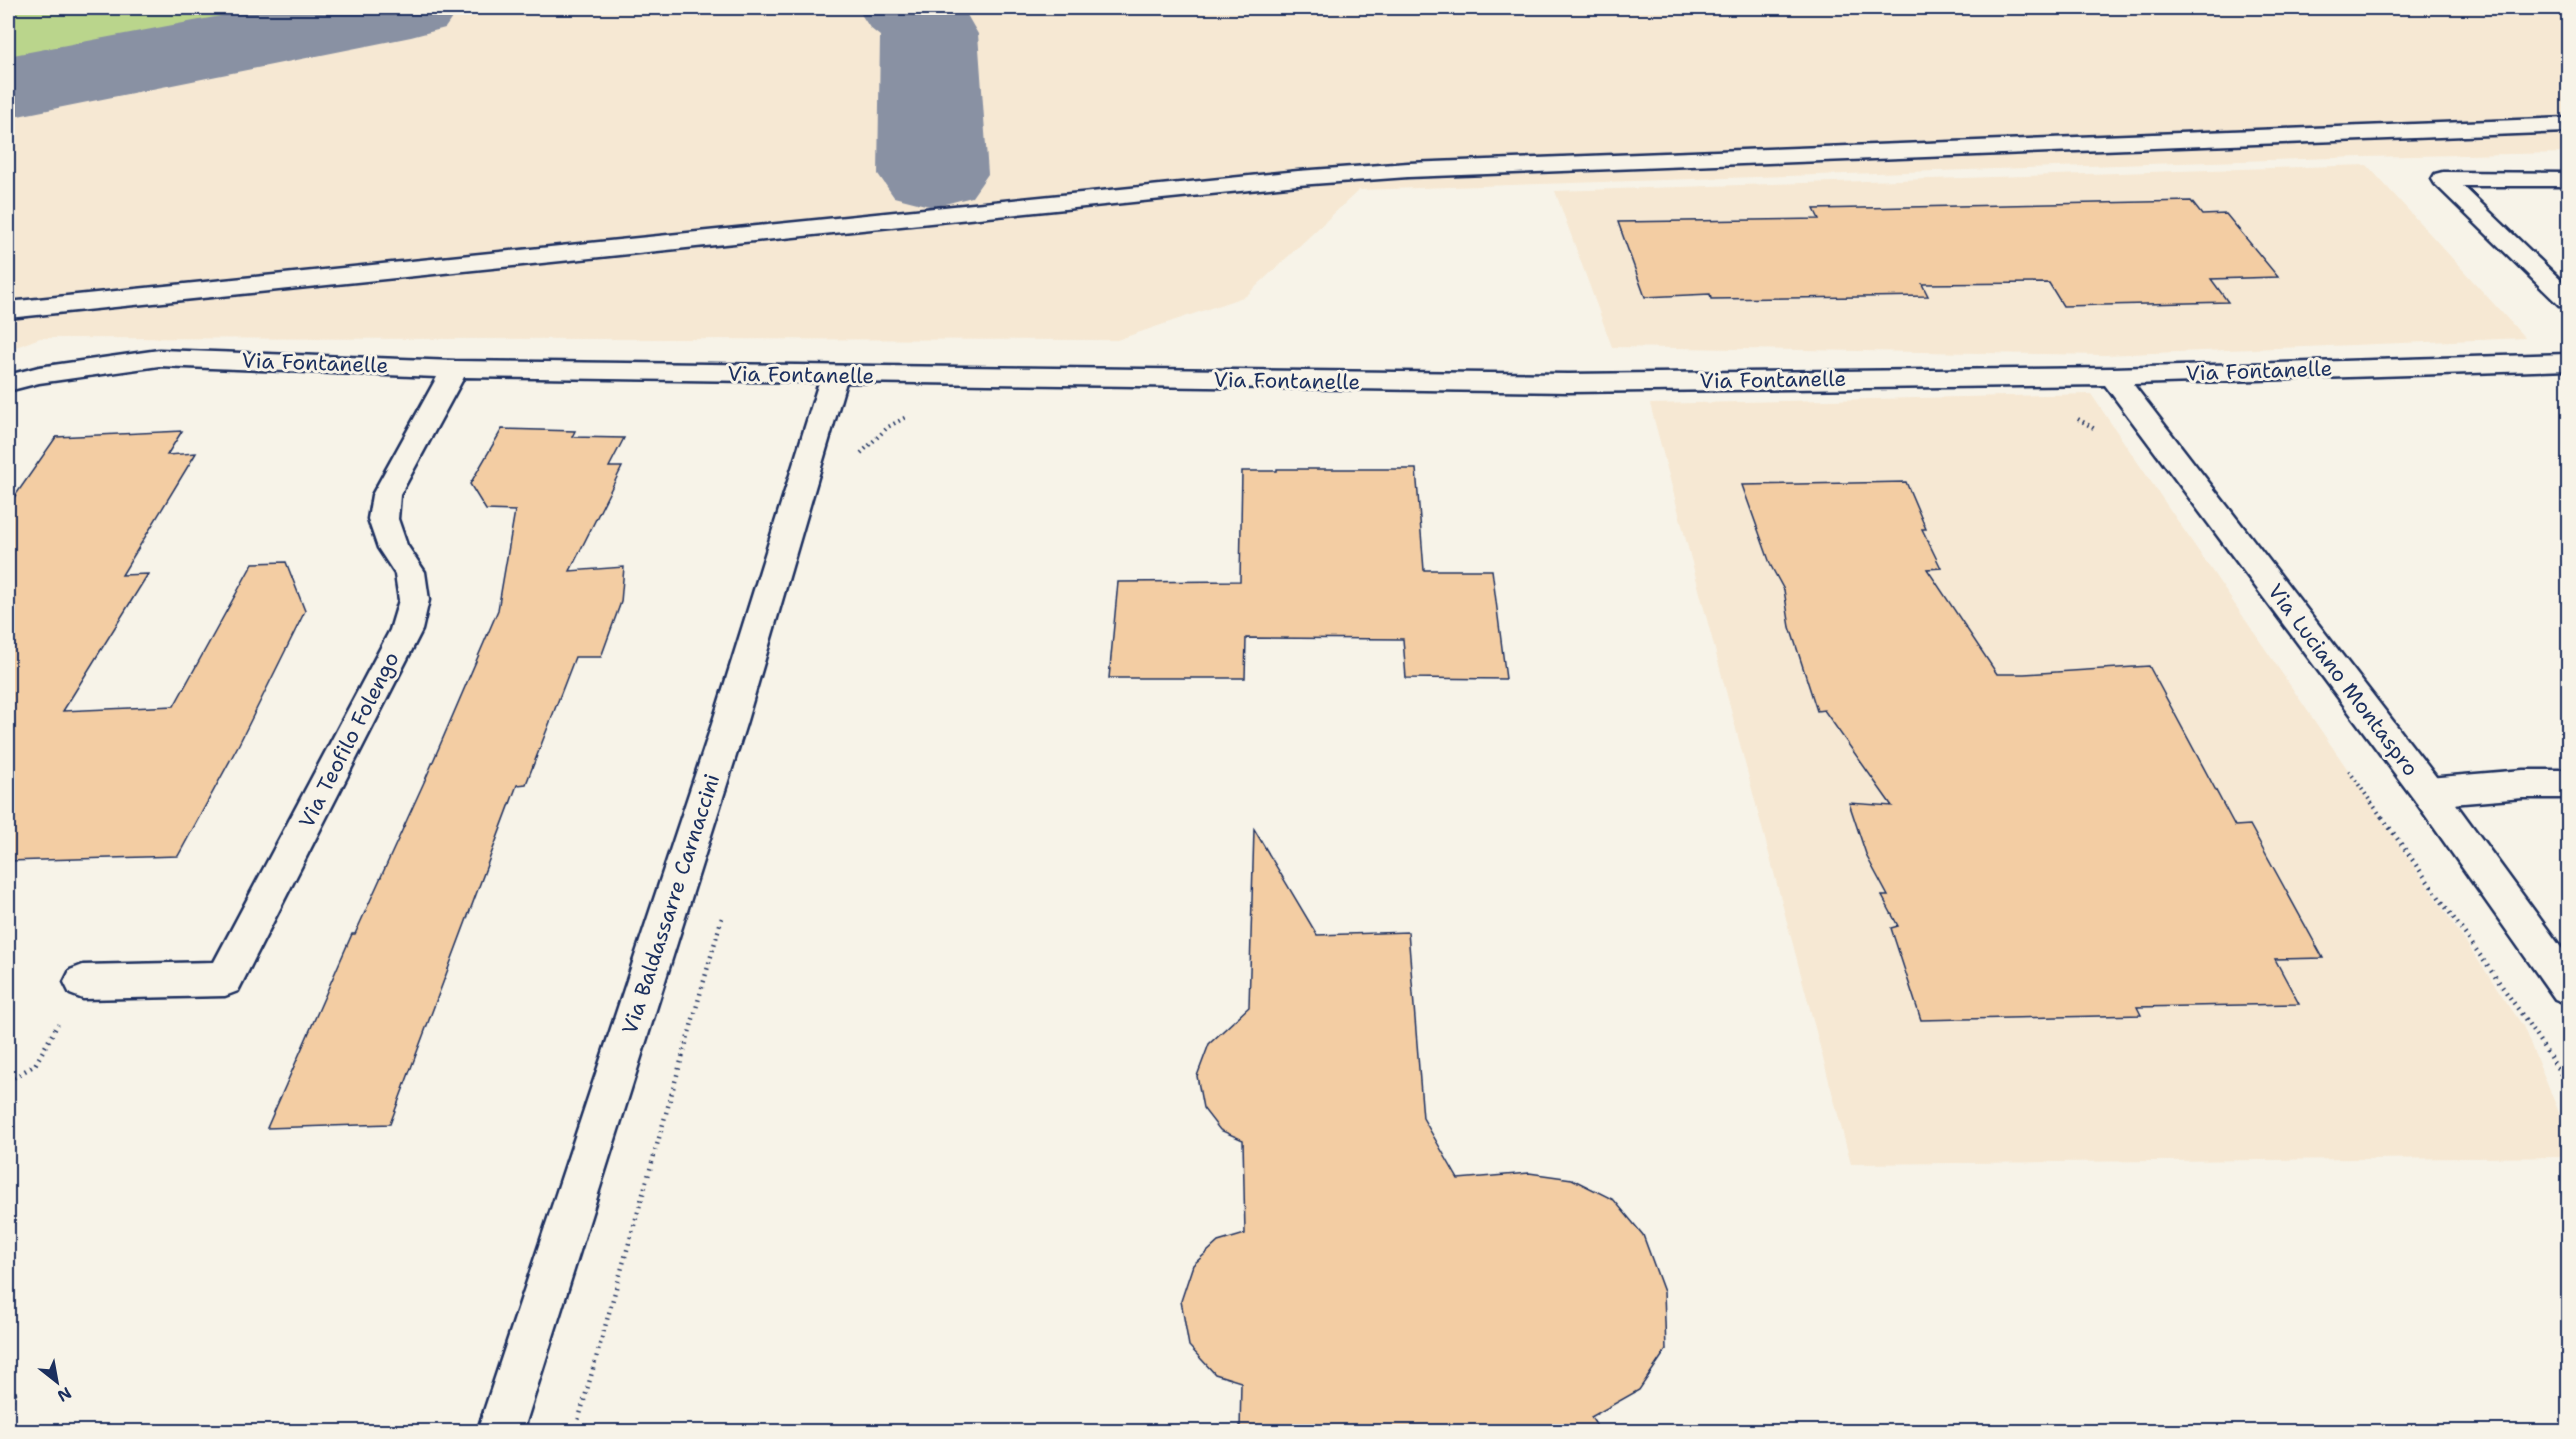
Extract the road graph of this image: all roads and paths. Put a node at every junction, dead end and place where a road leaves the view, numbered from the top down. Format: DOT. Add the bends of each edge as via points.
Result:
graph roads {
  1 [pos="2568,125"];
  2 [pos="2568,182"];
  3 [pos="2568,300"];
  4 [pos="8,310"];
  5 [pos="2568,362"];
  6 [pos="455,369"];
  7 [pos="835,375"];
  8 [pos="2113,376"];
  9 [pos="8,383"];
  10 [pos="908,416"];
  11 [pos="2072,417"];
  12 [pos="2100,433"];
  13 [pos="859,455"];
  14 [pos="2343,763"];
  15 [pos="2568,784"];
  16 [pos="2428,792"];
  17 [pos="723,913"];
  18 [pos="83,982"];
  19 [pos="2568,987"];
  20 [pos="8,1082"];
  21 [pos="2568,1085"];
  22 [pos="8,1393"];
  23 [pos="8,1408"];
  24 [pos="500,1431"];
  25 [pos="575,1431"];
  1 -- 4 [label="street" via="1408,170 912,216"];
  2 -- 3 [label="street" via="2443,179"];
  5 -- 8 [label="street, Via Fontanelle"];
  6 -- 7 [label="street, Via Fontanelle"];
  6 -- 9 [label="street, Via Fontanelle" via="159,358"];
  6 -- 18 [label="street, Via Teofilo Folengo" via="386,495 383,519 393,548 410,572 414,600 406,630 225,980"];
  7 -- 8 [label="street, Via Fontanelle" via="1569,383"];
  7 -- 24 [label="street, Via Baldassarre Carnaccini" via="726,735"];
  8 -- 16 [label="street, Via Luciano Montaspro"];
  10 -- 13 [label="path" via="888,427"];
  11 -- 12 [label="path"];
  14 -- 21 [label="path"];
  15 -- 16 [label="street"];
  16 -- 19 [label="street, Via Luciano Montaspro"];
  17 -- 25 [label="path"];
  18 -- 20 [label="path" via="35,1065"];
  22 -- 23 [label="path" via="15,1393"];
}
